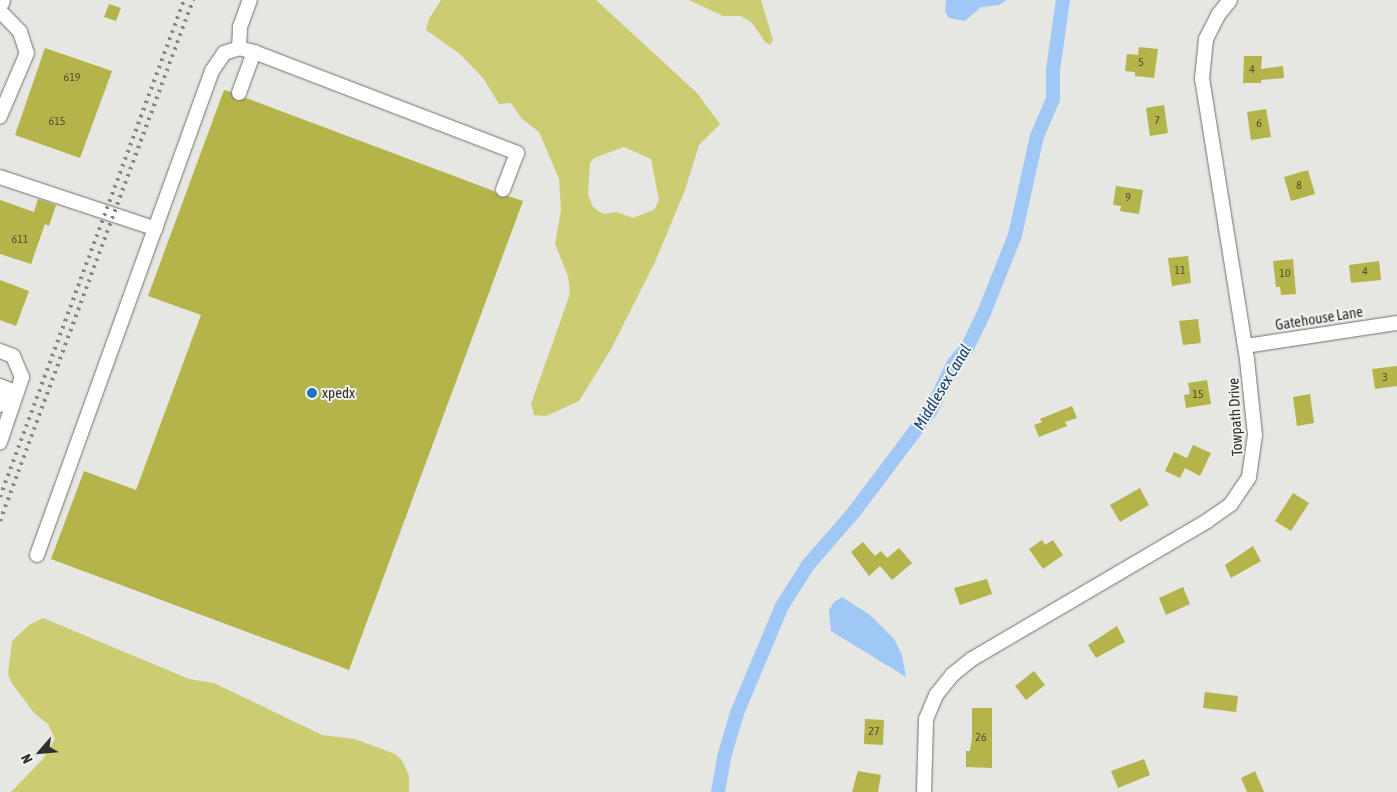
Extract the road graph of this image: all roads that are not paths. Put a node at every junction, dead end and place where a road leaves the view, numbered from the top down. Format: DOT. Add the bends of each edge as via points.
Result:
graph roads {
  1 [pos="250,0"];
  2 [pos="1230,0"];
  3 [pos="0,11"];
  4 [pos="239,48"];
  5 [pos="254,52"];
  6 [pos="239,93"];
  7 [pos="0,116"];
  8 [pos="0,177"];
  9 [pos="503,189"];
  10 [pos="156,229"];
  11 [pos="1397,323"];
  12 [pos="1245,346"];
  13 [pos="0,351"];
  14 [pos="8,389"];
  15 [pos="0,405"];
  16 [pos="0,442"];
  17 [pos="37,555"];
  18 [pos="924,792"];
  1 -- 4 [label="street" via="240,28"];
  2 -- 12 [label="street, Towpath Drive" via="1206,39 1202,79"];
  3 -- 7 [label="street" via="20,32 27,53"];
  4 -- 5 [label="street"];
  4 -- 10 [label="street" via="224,53 212,71"];
  5 -- 6 [label="street"];
  5 -- 9 [label="street" via="517,153"];
  8 -- 10 [label="street"];
  10 -- 17 [label="street"];
  11 -- 12 [label="street, Gatehouse Lane"];
  12 -- 18 [label="street, Towpath Drive" via="1256,451 1250,477 1239,495 1207,522 972,659 952,675 936,696 926,719"];
  13 -- 14 [label="street" via="12,356 22,377"];
  14 -- 15 [label="street"];
  14 -- 16 [label="street"];
}
